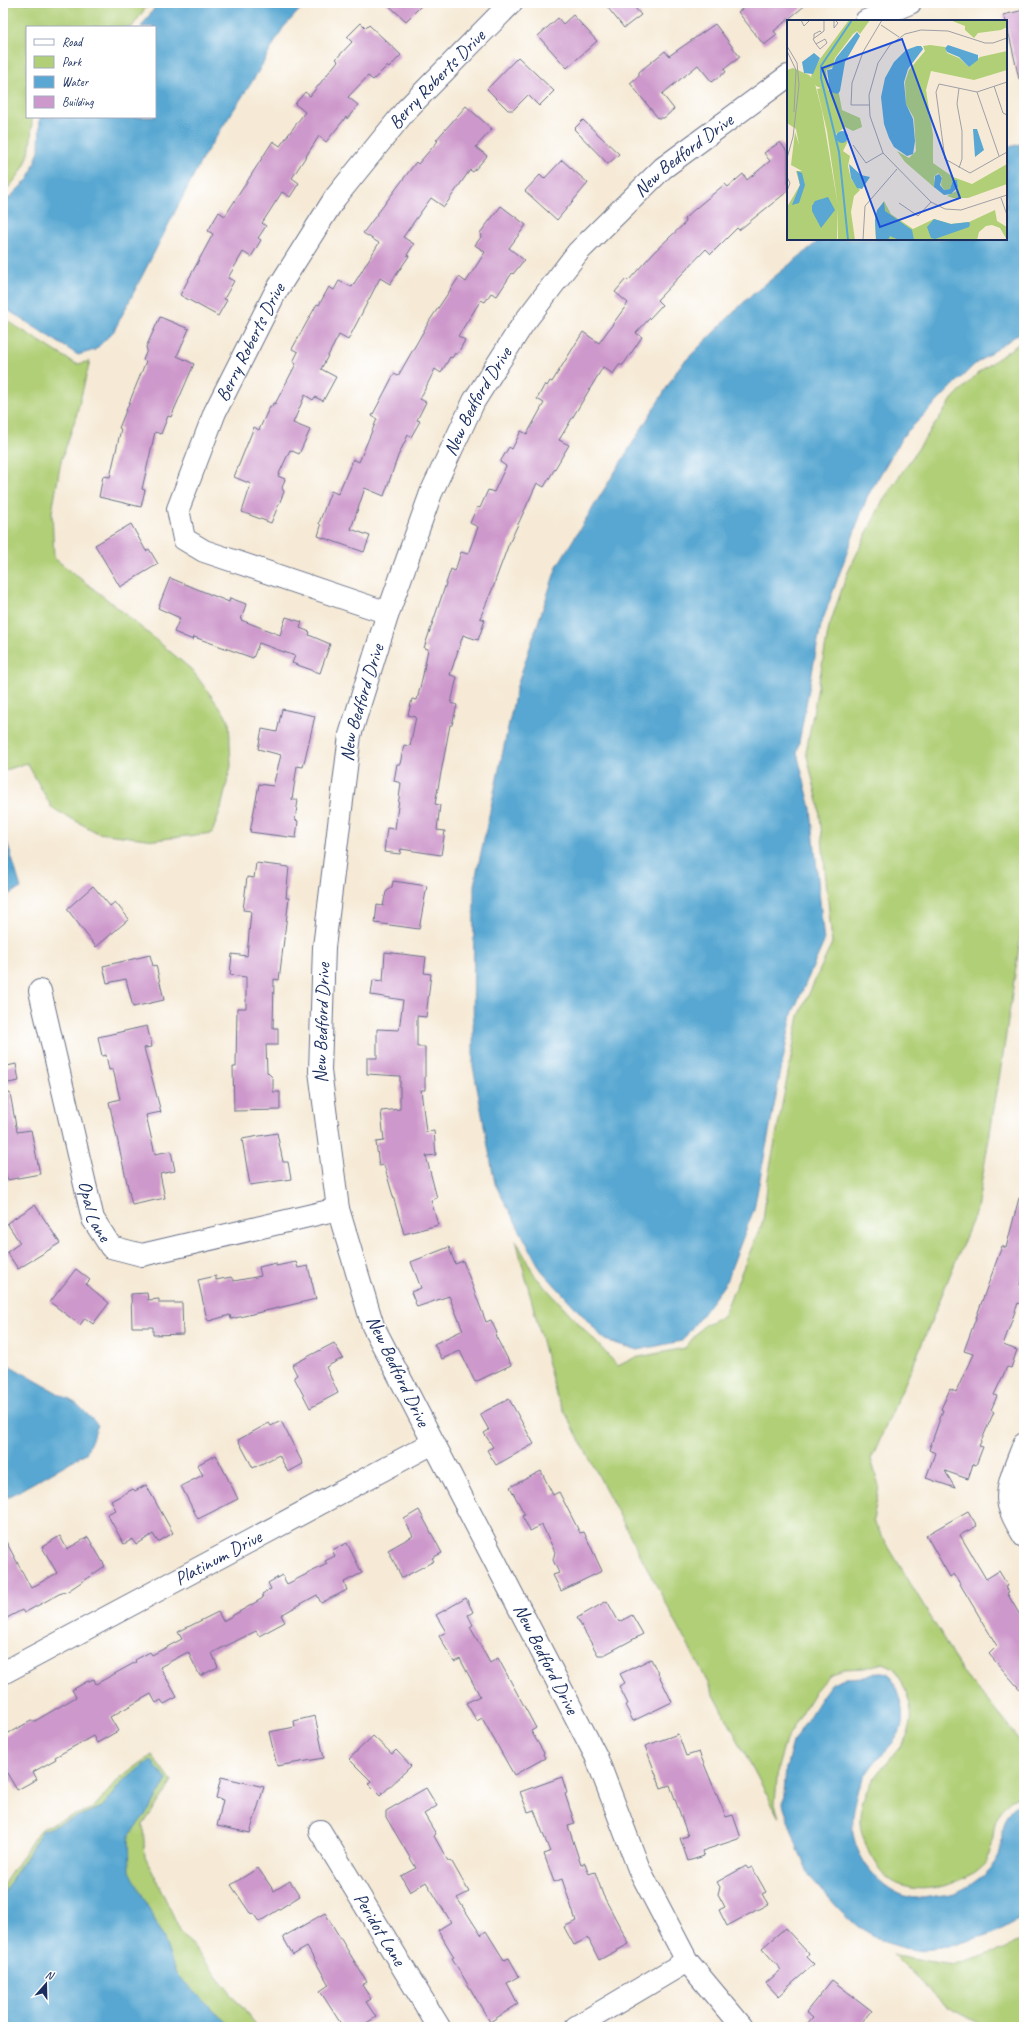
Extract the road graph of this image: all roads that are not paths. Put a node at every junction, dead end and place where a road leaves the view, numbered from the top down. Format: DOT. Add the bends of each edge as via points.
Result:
graph roads {
  1 [pos="511,3"];
  2 [pos="910,3"];
  3 [pos="868,20"];
  4 [pos="787,77"];
  5 [pos="388,614"];
  6 [pos="40,991"];
  7 [pos="338,1209"];
  8 [pos="433,1443"];
  9 [pos="1024,1444"];
  10 [pos="1024,1536"];
  11 [pos="3,1673"];
  12 [pos="320,1832"];
  13 [pos="687,1961"];
  14 [pos="440,2027"];
  15 [pos="576,2027"];
  16 [pos="742,2027"];
  1 -- 5 [label="street, Berry Roberts Drive" via="406,110 335,198 275,293 215,412 178,509 184,539 204,550"];
  2 -- 3 [label="street"];
  4 -- 5 [label="street, New Bedford Drive" via="663,168 578,252 523,324 474,401 437,478"];
  5 -- 7 [label="street, New Bedford Drive" via="350,735 324,947 320,1071"];
  6 -- 7 [label="street, Opal Lane" via="93,1219 111,1247 142,1254"];
  7 -- 8 [label="street, New Bedford Drive" via="373,1326"];
  8 -- 11 [label="street, Platinum Drive"];
  8 -- 13 [label="street, New Bedford Drive" via="596,1756 639,1869"];
  9 -- 10 [label="street" via="1012,1475 1008,1500 1016,1523"];
  12 -- 14 [label="street, Peridot Lane"];
  13 -- 15 [label="street"];
  13 -- 16 [label="street, New Bedford Drive"];
}
